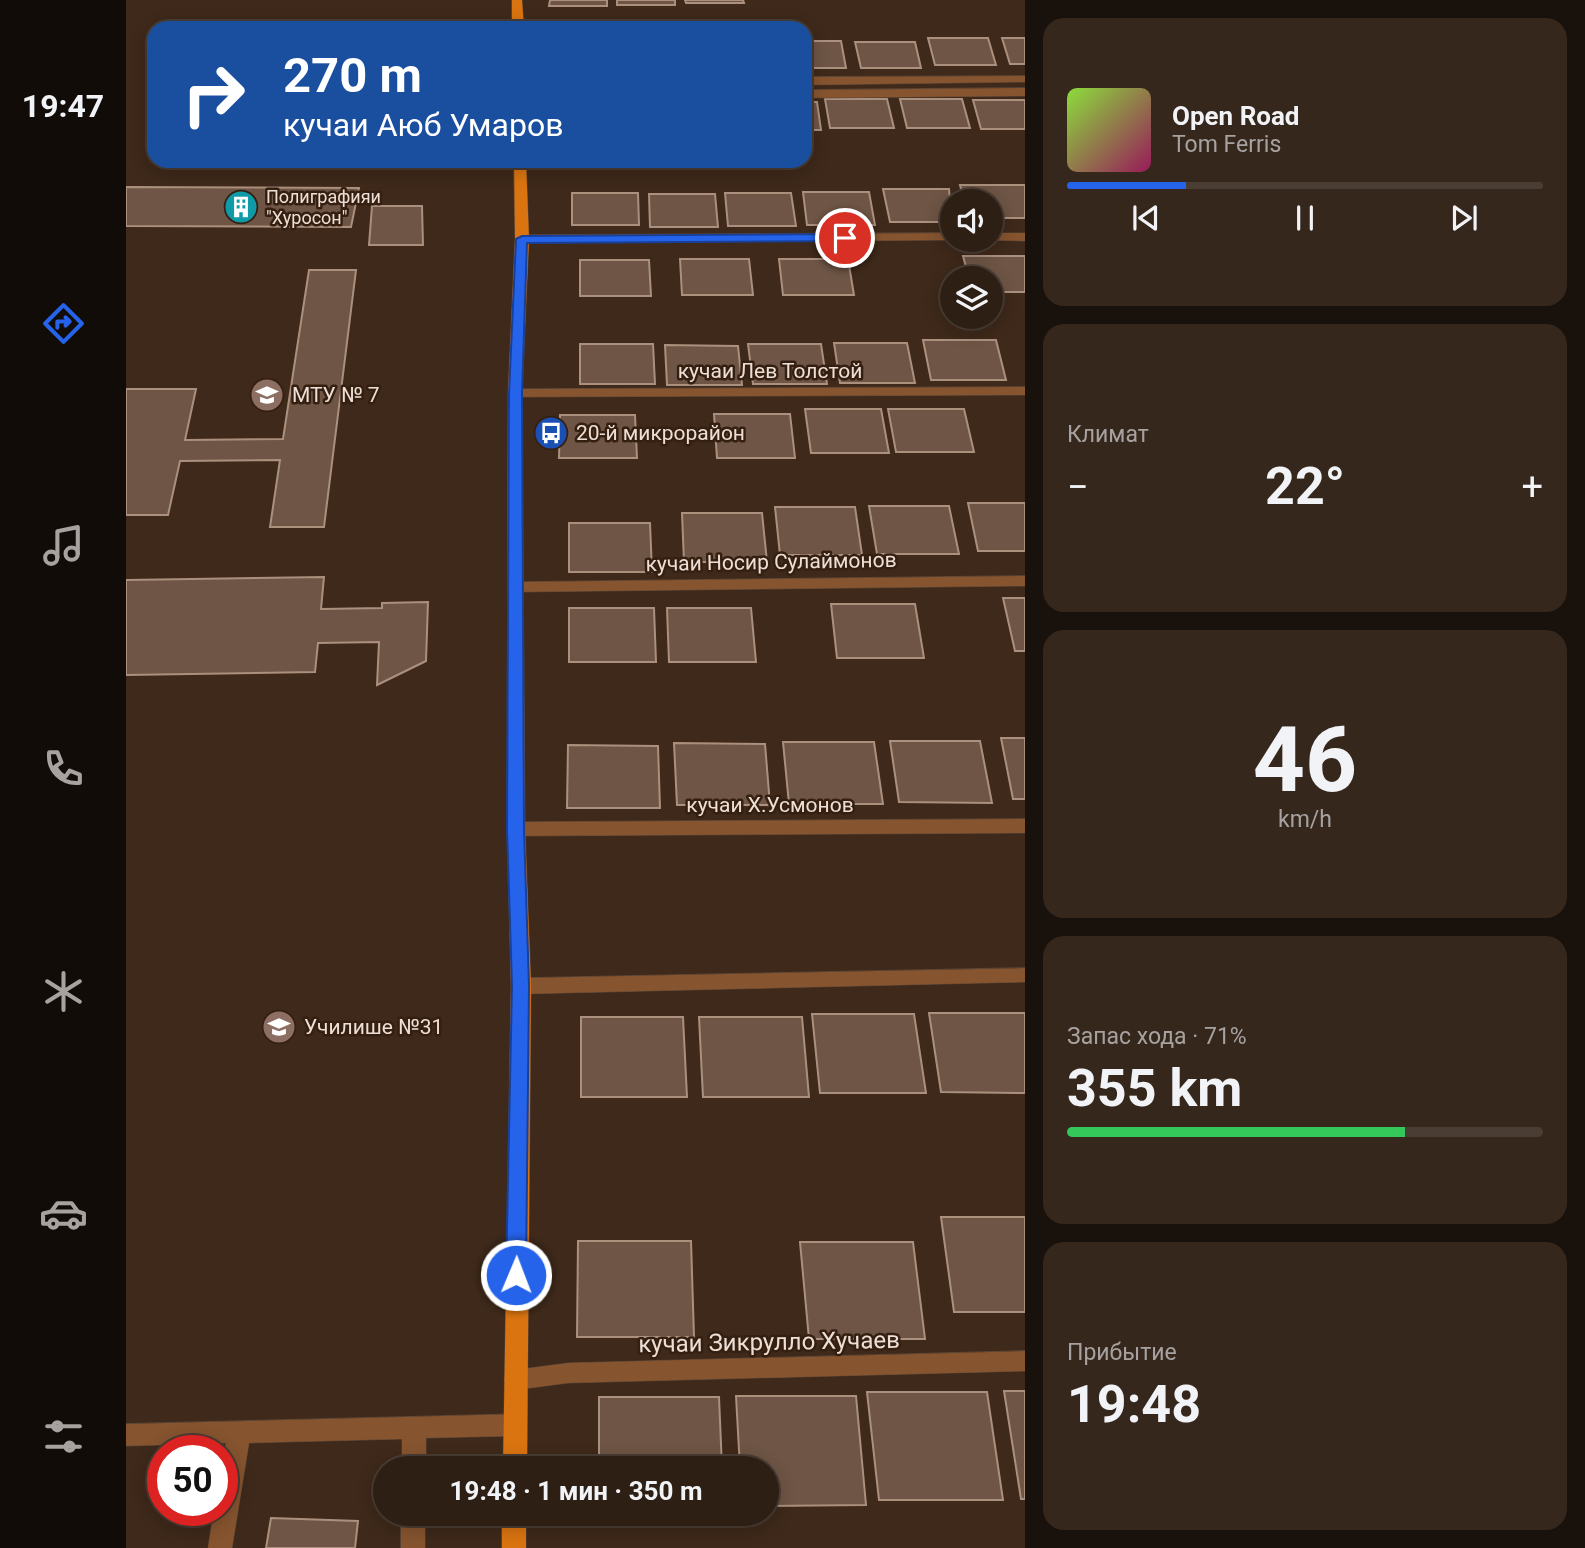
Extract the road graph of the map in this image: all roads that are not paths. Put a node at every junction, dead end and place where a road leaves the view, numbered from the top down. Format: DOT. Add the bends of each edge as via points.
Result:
graph roads {
  1 [pos="517,0"];
  2 [pos="518,21"];
  3 [pos="1025,79"];
  4 [pos="812,81"];
  5 [pos="1025,92"];
  6 [pos="812,94"];
  7 [pos="520,168"];
  8 [pos="940,237"];
  9 [pos="1003,237"];
  10 [pos="1025,237"];
  11 [pos="522,239"];
  12 [pos="1025,391"];
  13 [pos="515,393"];
  14 [pos="1025,581"];
  15 [pos="517,587"];
  16 [pos="1025,826"];
  17 [pos="516,829"];
  18 [pos="1025,975"];
  19 [pos="520,986"];
  20 [pos="1025,1361"];
  21 [pos="515,1380"];
  22 [pos="515,1425"];
  23 [pos="414,1426"];
  24 [pos="239,1433"];
  25 [pos="126,1435"];
  26 [pos="414,1456"];
  27 [pos="514,1456"];
  28 [pos="413,1526"];
  29 [pos="514,1526"];
  30 [pos="220,1548"];
  31 [pos="413,1548"];
  32 [pos="514,1548"];
  1 -- 2 [label="main road"];
  3 -- 4 [label="street"];
  5 -- 6 [label="street"];
  7 -- 11 [label="main road"];
  8 -- 11 [label="street"];
  9 -- 10 [label="street"];
  11 -- 13 [label="main road"];
  12 -- 13 [label="street, кучаи Лев Толстой"];
  13 -- 15 [label="main road"];
  14 -- 15 [label="street, кучаи Носир Сулаймонов"];
  15 -- 17 [label="main road"];
  16 -- 17 [label="street, кучаи Х.Усмонов"];
  17 -- 19 [label="main road"];
  18 -- 19 [label="street"];
  19 -- 21 [label="main road"];
  20 -- 21 [label="street, кучаи Зикрулло Хучаев" via="568,1373"];
  21 -- 22 [label="main road"];
  22 -- 23 [label="street"];
  22 -- 27 [label="main road"];
  23 -- 24 [label="street"];
  23 -- 26 [label="street"];
  24 -- 25 [label="street"];
  24 -- 30 [label="street"];
  28 -- 31 [label="street"];
  29 -- 32 [label="main road"];
}
